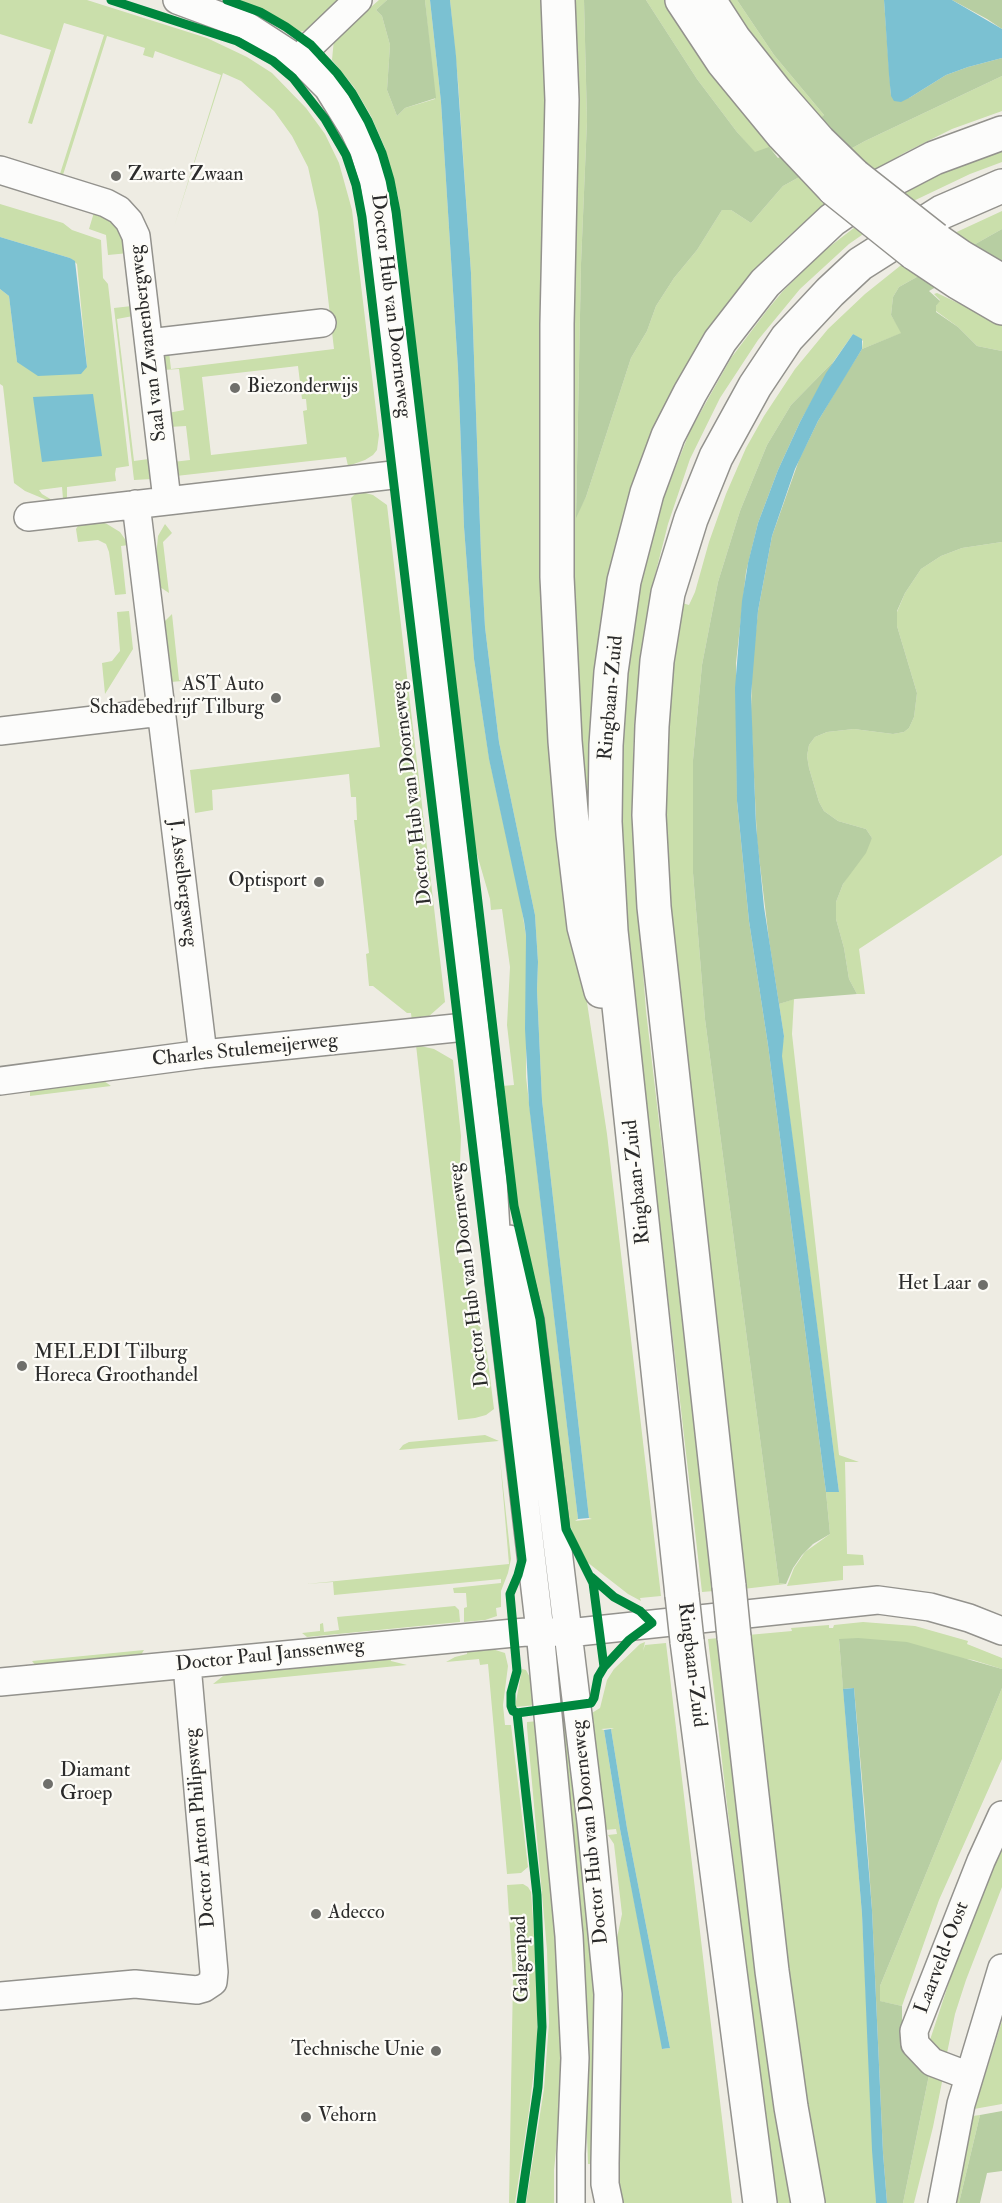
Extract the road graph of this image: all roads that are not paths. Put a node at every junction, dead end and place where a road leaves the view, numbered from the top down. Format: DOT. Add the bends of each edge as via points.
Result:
graph roads {
  1 [pos="177,0"];
  2 [pos="358,0"];
  3 [pos="558,0"];
  4 [pos="682,0"];
  5 [pos="709,0"];
  6 [pos="302,61"];
  7 [pos="1002,133"];
  8 [pos="0,170"];
  9 [pos="1002,186"];
  10 [pos="840,195"];
  11 [pos="925,246"];
  12 [pos="1002,281"];
  13 [pos="1002,308"];
  14 [pos="321,323"];
  15 [pos="148,343"];
  16 [pos="410,473"];
  17 [pos="167,500"];
  18 [pos="136,504"];
  19 [pos="28,517"];
  20 [pos="161,712"];
  21 [pos="0,731"];
  22 [pos="475,1026"];
  23 [pos="203,1054"];
  24 [pos="0,1081"];
  25 [pos="630,1101"];
  26 [pos="493,1180"];
  27 [pos="540,1631"];
  28 [pos="1002,1631"];
  29 [pos="568,1633"];
  30 [pos="187,1665"];
  31 [pos="0,1682"];
  32 [pos="1002,1815"];
  33 [pos="1002,1968"];
  34 [pos="0,1996"];
  35 [pos="969,2076"];
  36 [pos="571,2203"];
  37 [pos="609,2203"];
  38 [pos="760,2203"];
  39 [pos="808,2203"];
  40 [pos="942,2203"];
  1 -- 6 [label="street, Doctor Hub van Doorneweg" via="247,26"];
  2 -- 6 [label="street" via="311,45"];
  3 -- 25 [label="main road" via="562,100 557,577 565,741 584,927"];
  4 -- 10 [label="main road" via="723,62 783,135"];
  5 -- 10 [label="main road" via="734,39 819,141"];
  6 -- 16 [label="street, Doctor Hub van Doorneweg" via="328,88 354,130 374,184"];
  7 -- 10 [label="main road, Ringbaan-Zuid" via="934,158 884,184"];
  8 -- 15 [label="street, Saal van Zwanenbergweg" via="106,203 129,221 136,236"];
  9 -- 39 [label="main road, bridge" via="942,212 860,264 787,338 716,457 691,519 668,593 657,661 649,814 654,907 772,1971"];
  10 -- 11 [label="main road, bridge"];
  10 -- 25 [label="main road, Ringbaan-Zuid" via="720,341 690,393 668,436 647,493 624,581 611,672 605,822 611,931"];
  11 -- 12 [label="main road" via="961,257"];
  11 -- 13 [label="main road" via="959,283"];
  14 -- 15 [label="street"];
  15 -- 17 [label="street, Saal van Zwanenbergweg"];
  16 -- 17 [label="street"];
  16 -- 22 [label="street, Doctor Hub van Doorneweg"];
  17 -- 18 [label="street"];
  18 -- 19 [label="street"];
  18 -- 20 [label="street, J. Asselbergsweg"];
  20 -- 21 [label="street"];
  20 -- 23 [label="street, J. Asselbergsweg"];
  22 -- 23 [label="street, Charles Stulemeijerweg"];
  22 -- 26 [label="street, Doctor Hub van Doorneweg"];
  23 -- 24 [label="street, Charles Stulemeijerweg"];
  25 -- 38 [label="main road, Ringbaan-Zuid, bridge" via="681,1594"];
  26 -- 27 [label="street, Doctor Hub van Doorneweg" via="499,1281"];
  26 -- 29 [label="street, Doctor Hub van Doorneweg" via="530,1320"];
  27 -- 29 [label="street, Doctor Paul Janssenweg"];
  27 -- 30 [label="street, Doctor Paul Janssenweg"];
  27 -- 36 [label="street, Doctor Hub van Doorneweg" via="569,1936 575,2058"];
  28 -- 29 [label="street, Doctor Paul Janssenweg" via="930,1607 878,1600"];
  29 -- 37 [label="street, Doctor Hub van Doorneweg" via="608,1994 605,2184"];
  30 -- 31 [label="street, Doctor Paul Janssenweg"];
  30 -- 34 [label="street, Doctor Anton Philipsweg" via="213,1982 204,1988 135,1984"];
  32 -- 35 [label="street, Laarveld-Oost" via="914,2031 915,2044 932,2062"];
  33 -- 35 [label="street"];
  35 -- 40 [label="street"];
}
